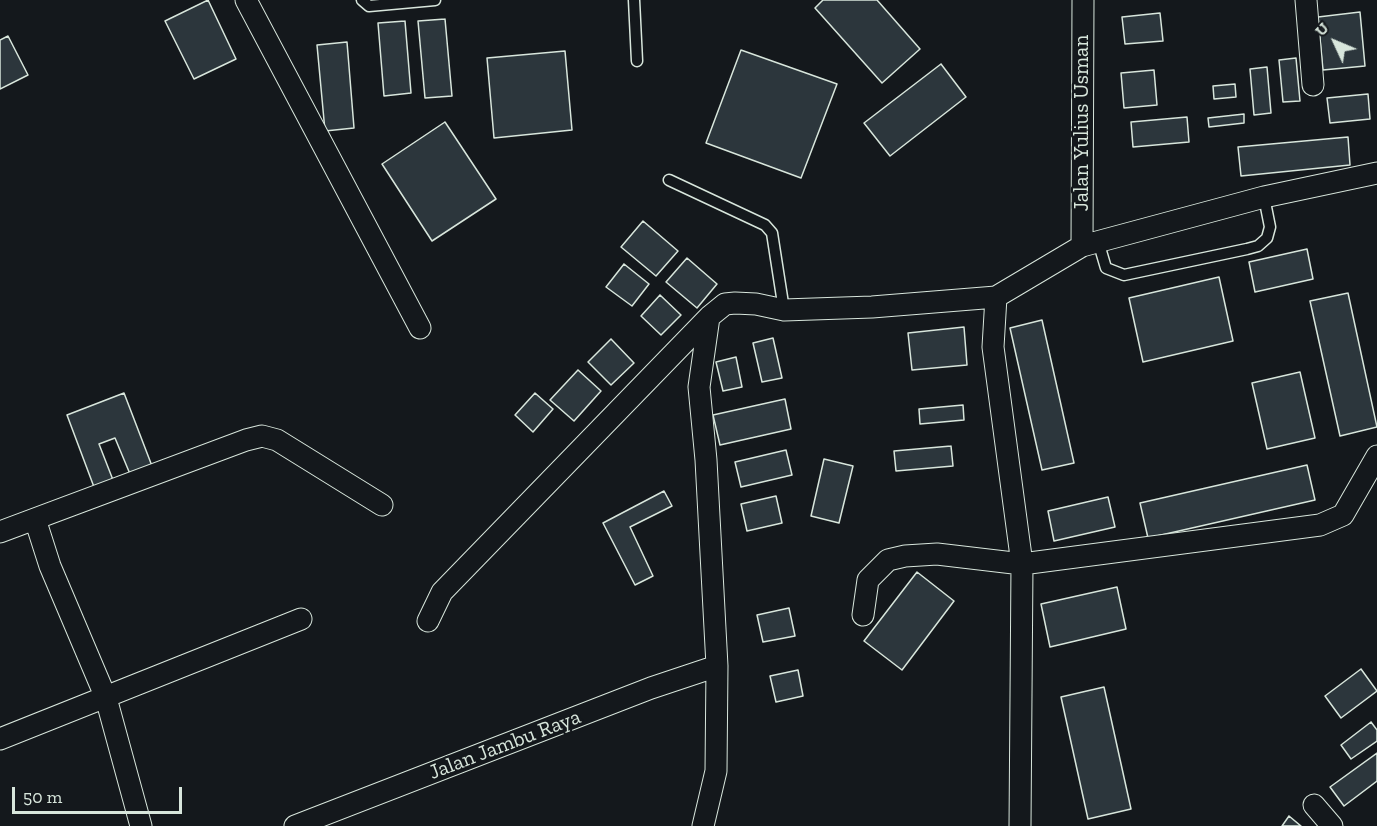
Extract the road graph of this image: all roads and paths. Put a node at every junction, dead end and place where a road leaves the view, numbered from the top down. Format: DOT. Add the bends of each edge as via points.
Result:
graph roads {
  1 [pos="246,0"];
  2 [pos="362,0"];
  3 [pos="435,0"];
  4 [pos="634,0"];
  5 [pos="1083,0"];
  6 [pos="1306,0"];
  7 [pos="637,61"];
  8 [pos="1312,85"];
  9 [pos="1377,173"];
  10 [pos="669,180"];
  11 [pos="1264,196"];
  12 [pos="1090,243"];
  13 [pos="996,297"];
  14 [pos="784,310"];
  15 [pos="709,316"];
  16 [pos="420,328"];
  17 [pos="1377,456"];
  18 [pos="382,505"];
  19 [pos="36,519"];
  20 [pos="0,532"];
  21 [pos="1022,564"];
  22 [pos="862,615"];
  23 [pos="301,619"];
  24 [pos="428,621"];
  25 [pos="717,666"];
  26 [pos="106,699"];
  27 [pos="0,739"];
  28 [pos="1314,805"];
  29 [pos="141,826"];
  30 [pos="295,826"];
  31 [pos="703,826"];
  32 [pos="1020,826"];
  33 [pos="1332,826"];
  1 -- 16 [label="street"];
  2 -- 3 [label="lane" via="369,6"];
  4 -- 7 [label="lane"];
  5 -- 12 [label="street, Jalan Yulius Usman"];
  6 -- 8 [label="street"];
  9 -- 11 [label="street"];
  10 -- 14 [label="lane" via="765,225 772,233"];
  11 -- 12 [label="street"];
  11 -- 12 [label="lane" via="1270,227 1267,238 1247,249 1124,275 1106,268"];
  12 -- 13 [label="street"];
  13 -- 14 [label="street"];
  13 -- 21 [label="street" via="994,363"];
  14 -- 15 [label="street" via="735,303 725,304"];
  15 -- 24 [label="street" via="442,592"];
  15 -- 25 [label="street" via="699,387"];
  17 -- 21 [label="street" via="1343,515 1320,525"];
  18 -- 19 [label="street" via="277,440 262,436"];
  19 -- 20 [label="street"];
  19 -- 26 [label="street" via="50,566"];
  21 -- 22 [label="street" via="937,554 888,560 868,580"];
  21 -- 32 [label="street"];
  23 -- 26 [label="street"];
  25 -- 30 [label="street, Jalan Jambu Raya"];
  25 -- 31 [label="street" via="716,771"];
  26 -- 27 [label="street"];
  26 -- 29 [label="street"];
  28 -- 33 [label="street"];
}
